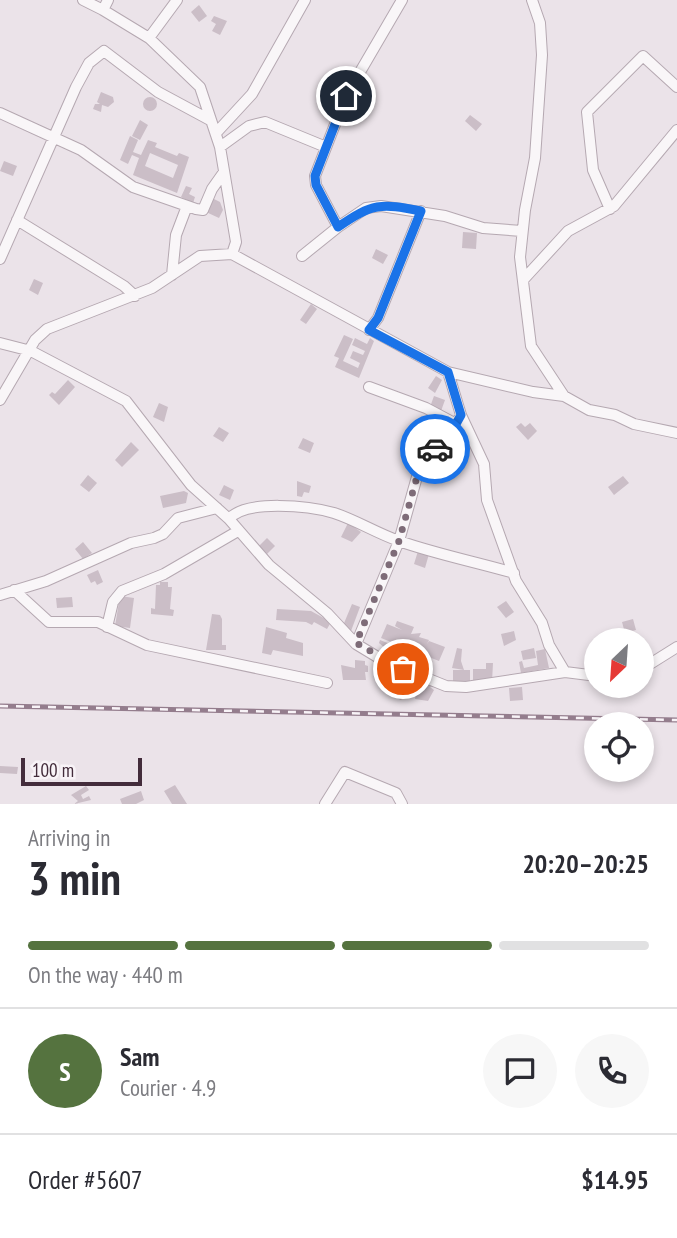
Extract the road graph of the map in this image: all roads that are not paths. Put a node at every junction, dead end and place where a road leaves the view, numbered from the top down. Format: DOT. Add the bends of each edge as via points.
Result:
graph roads {
  1 [pos="83,0"];
  2 [pos="177,0"];
  3 [pos="305,0"];
  4 [pos="402,0"];
  5 [pos="533,0"];
  6 [pos="106,5"];
  7 [pos="149,38"];
  8 [pos="677,87"];
  9 [pos="0,113"];
  10 [pos="211,120"];
  11 [pos="677,130"];
  12 [pos="216,133"];
  13 [pos="54,135"];
  14 [pos="220,147"];
  15 [pos="326,147"];
  16 [pos="225,172"];
  17 [pos="187,206"];
  18 [pos="610,209"];
  19 [pos="421,211"];
  20 [pos="17,220"];
  21 [pos="338,227"];
  22 [pos="522,231"];
  23 [pos="232,254"];
  24 [pos="302,256"];
  25 [pos="0,259"];
  26 [pos="172,275"];
  27 [pos="523,280"];
  28 [pos="135,296"];
  29 [pos="369,330"];
  30 [pos="0,343"];
  31 [pos="31,351"];
  32 [pos="448,372"];
  33 [pos="369,387"];
  34 [pos="564,396"];
  35 [pos="0,401"];
  36 [pos="459,420"];
  37 [pos="677,433"];
  38 [pos="216,508"];
  39 [pos="229,519"];
  40 [pos="238,531"];
  41 [pos="399,541"];
  42 [pos="514,573"];
  43 [pos="14,590"];
  44 [pos="0,595"];
  45 [pos="107,627"];
  46 [pos="356,643"];
  47 [pos="677,647"];
  48 [pos="654,661"];
  49 [pos="565,672"];
  50 [pos="584,674"];
  51 [pos="327,682"];
  52 [pos="325,804"];
  53 [pos="402,804"];
  1 -- 6 [label="street"];
  2 -- 7 [label="street"];
  3 -- 12 [label="street" via="252,94"];
  4 -- 15 [label="street" via="346,96"];
  5 -- 22 [label="street" via="542,55 533,173"];
  6 -- 7 [label="street"];
  7 -- 10 [label="street" via="200,87"];
  8 -- 18 [label="street" via="643,56 587,112 593,170"];
  9 -- 13 [label="street"];
  10 -- 12 [label="street"];
  10 -- 13 [label="street" via="158,92 104,51 89,63"];
  11 -- 18 [label="street"];
  12 -- 14 [label="street"];
  13 -- 17 [label="street" via="120,180"];
  13 -- 20 [label="street"];
  14 -- 15 [label="street" via="248,126 265,122"];
  14 -- 16 [label="street"];
  15 -- 21 [label="street" via="315,182"];
  16 -- 17 [label="street" via="203,210"];
  16 -- 23 [label="street" via="236,242"];
  17 -- 26 [label="street" via="176,235"];
  18 -- 27 [label="street" via="568,231"];
  19 -- 21 [label="street" via="368,207"];
  19 -- 22 [label="street" via="483,228"];
  19 -- 29 [label="street"];
  20 -- 25 [label="street"];
  20 -- 28 [label="street"];
  21 -- 24 [label="street"];
  22 -- 27 [label="street"];
  23 -- 26 [label="street" via="200,256"];
  23 -- 29 [label="street"];
  26 -- 28 [label="street"];
  27 -- 34 [label="street" via="531,346"];
  28 -- 31 [label="street" via="47,329"];
  29 -- 32 [label="street"];
  30 -- 31 [label="street"];
  31 -- 35 [label="street"];
  31 -- 38 [label="street" via="125,401 191,485"];
  32 -- 34 [label="street"];
  32 -- 36 [label="street"];
  33 -- 36 [label="street"];
  34 -- 37 [label="street" via="589,410"];
  36 -- 41 [label="street" via="447,440 420,466"];
  36 -- 42 [label="street" via="484,464 487,500"];
  38 -- 39 [label="street"];
  38 -- 43 [label="street" via="178,518 154,538"];
  39 -- 40 [label="street"];
  39 -- 41 [label="street" via="237,512 258,508 313,509"];
  40 -- 45 [label="street" via="164,574 122,591 113,602"];
  40 -- 46 [label="street"];
  41 -- 42 [label="street"];
  41 -- 46 [label="street"];
  42 -- 49 [label="street"];
  43 -- 44 [label="street"];
  43 -- 45 [label="street" via="49,622 89,621"];
  45 -- 51 [label="street" via="148,645"];
  46 -- 49 [label="street" via="384,661 446,686 493,685"];
  47 -- 48 [label="street"];
  49 -- 50 [label="street"];
  52 -- 53 [label="street" via="345,772 396,793"];
}
